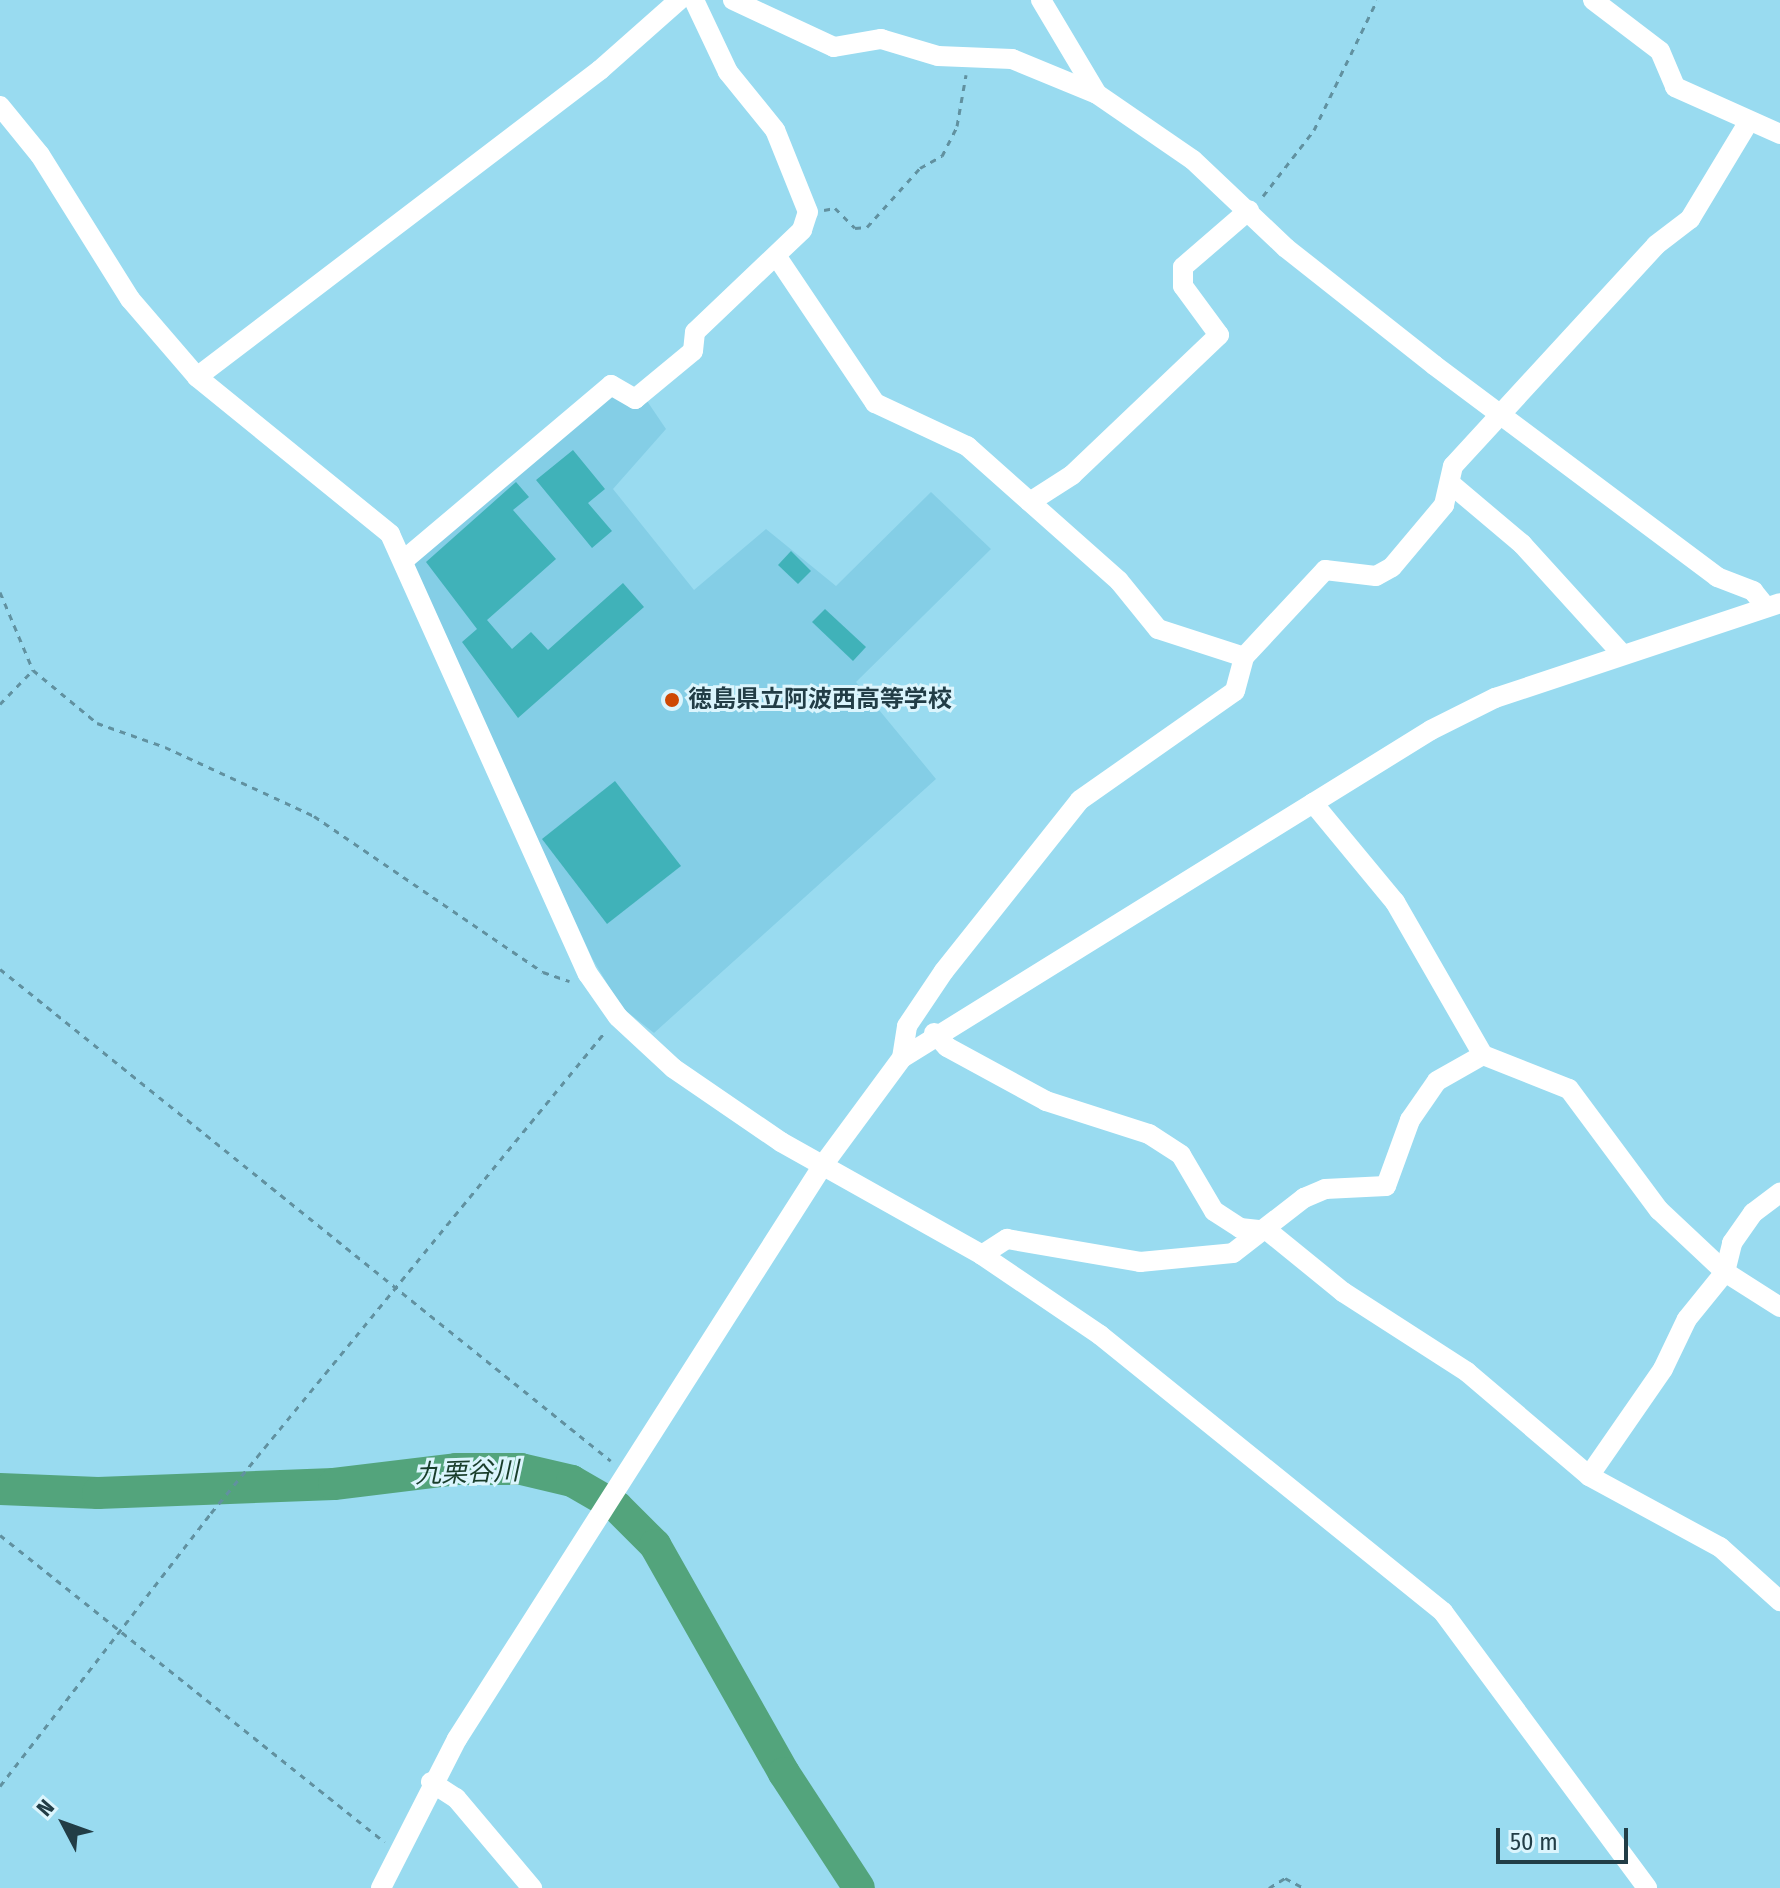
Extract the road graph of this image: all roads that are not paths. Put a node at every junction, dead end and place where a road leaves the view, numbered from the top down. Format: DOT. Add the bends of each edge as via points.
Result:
graph roads {
  1 [pos="679,0"];
  2 [pos="694,0"];
  3 [pos="733,0"];
  4 [pos="1041,0"];
  5 [pos="1593,0"];
  6 [pos="1097,94"];
  7 [pos="0,106"];
  8 [pos="1748,123"];
  9 [pos="1780,134"];
  10 [pos="1249,210"];
  11 [pos="777,257"];
  12 [pos="197,377"];
  13 [pos="1497,412"];
  14 [pos="1452,485"];
  15 [pos="1030,502"];
  16 [pos="404,560"];
  17 [pos="1773,605"];
  18 [pos="1622,654"];
  19 [pos="1244,657"];
  20 [pos="1313,803"];
  21 [pos="934,1033"];
  22 [pos="1483,1055"];
  23 [pos="902,1058"];
  24 [pos="823,1165"];
  25 [pos="1780,1193"];
  26 [pos="1268,1231"];
  27 [pos="982,1255"];
  28 [pos="1725,1272"];
  29 [pos="1780,1307"];
  30 [pos="1589,1476"];
  31 [pos="1780,1601"];
  32 [pos="431,1782"];
  33 [pos="381,1888"];
  34 [pos="532,1888"];
  35 [pos="1647,1888"];
  1 -- 12 [label="street" via="600,70"];
  2 -- 11 [label="street" via="728,72 775,130 808,212 802,230"];
  3 -- 6 [label="street" via="834,47 881,39 938,56 1012,59"];
  4 -- 6 [label="street"];
  5 -- 8 [label="street" via="1660,51 1675,87"];
  6 -- 10 [label="street" via="1193,160"];
  7 -- 12 [label="street" via="40,155 130,299"];
  8 -- 9 [label="street"];
  8 -- 13 [label="street" via="1690,219 1656,245"];
  10 -- 13 [label="street" via="1286,248"];
  10 -- 15 [label="street" via="1183,267 1183,286 1219,335 1072,475"];
  11 -- 15 [label="street" via="875,403 967,446"];
  11 -- 16 [label="street" via="695,332 693,351 635,399 611,385"];
  12 -- 16 [label="street" via="366,512 390,534"];
  13 -- 14 [label="street" via="1453,466"];
  13 -- 17 [label="street" via="1717,577"];
  14 -- 18 [label="street" via="1522,544"];
  14 -- 19 [label="street" via="1444,505 1392,567 1376,576 1325,570"];
  15 -- 19 [label="street" via="1119,581 1158,629"];
  16 -- 24 [label="street" via="588,974 618,1017 673,1068"];
  17 -- 18 [label="street"];
  18 -- 20 [label="street" via="1495,698"];
  19 -- 23 [label="street" via="1235,691 1080,800 944,971 907,1026"];
  20 -- 21 [label="street"];
  20 -- 22 [label="street" via="1395,902"];
  21 -- 23 [label="street"];
  21 -- 26 [label="street" via="947,1047 1046,1101 1149,1134 1181,1155 1214,1211 1240,1228"];
  22 -- 26 [label="street" via="1437,1081 1410,1120 1386,1186 1325,1189 1304,1198"];
  22 -- 28 [label="street" via="1569,1089 1659,1210"];
  23 -- 24 [label="street"];
  24 -- 27 [label="street"];
  24 -- 32 [label="street"];
  25 -- 28 [label="street" via="1732,1243"];
  26 -- 27 [label="street" via="1233,1253 1191,1261 1140,1262 1007,1239"];
  26 -- 30 [label="street" via="1343,1292 1467,1372"];
  27 -- 35 [label="street" via="1182,1398 1443,1612"];
  28 -- 29 [label="street"];
  28 -- 30 [label="street" via="1687,1319 1663,1369"];
  30 -- 31 [label="street" via="1720,1547"];
  32 -- 33 [label="street"];
  32 -- 34 [label="street" via="456,1798"];
}
